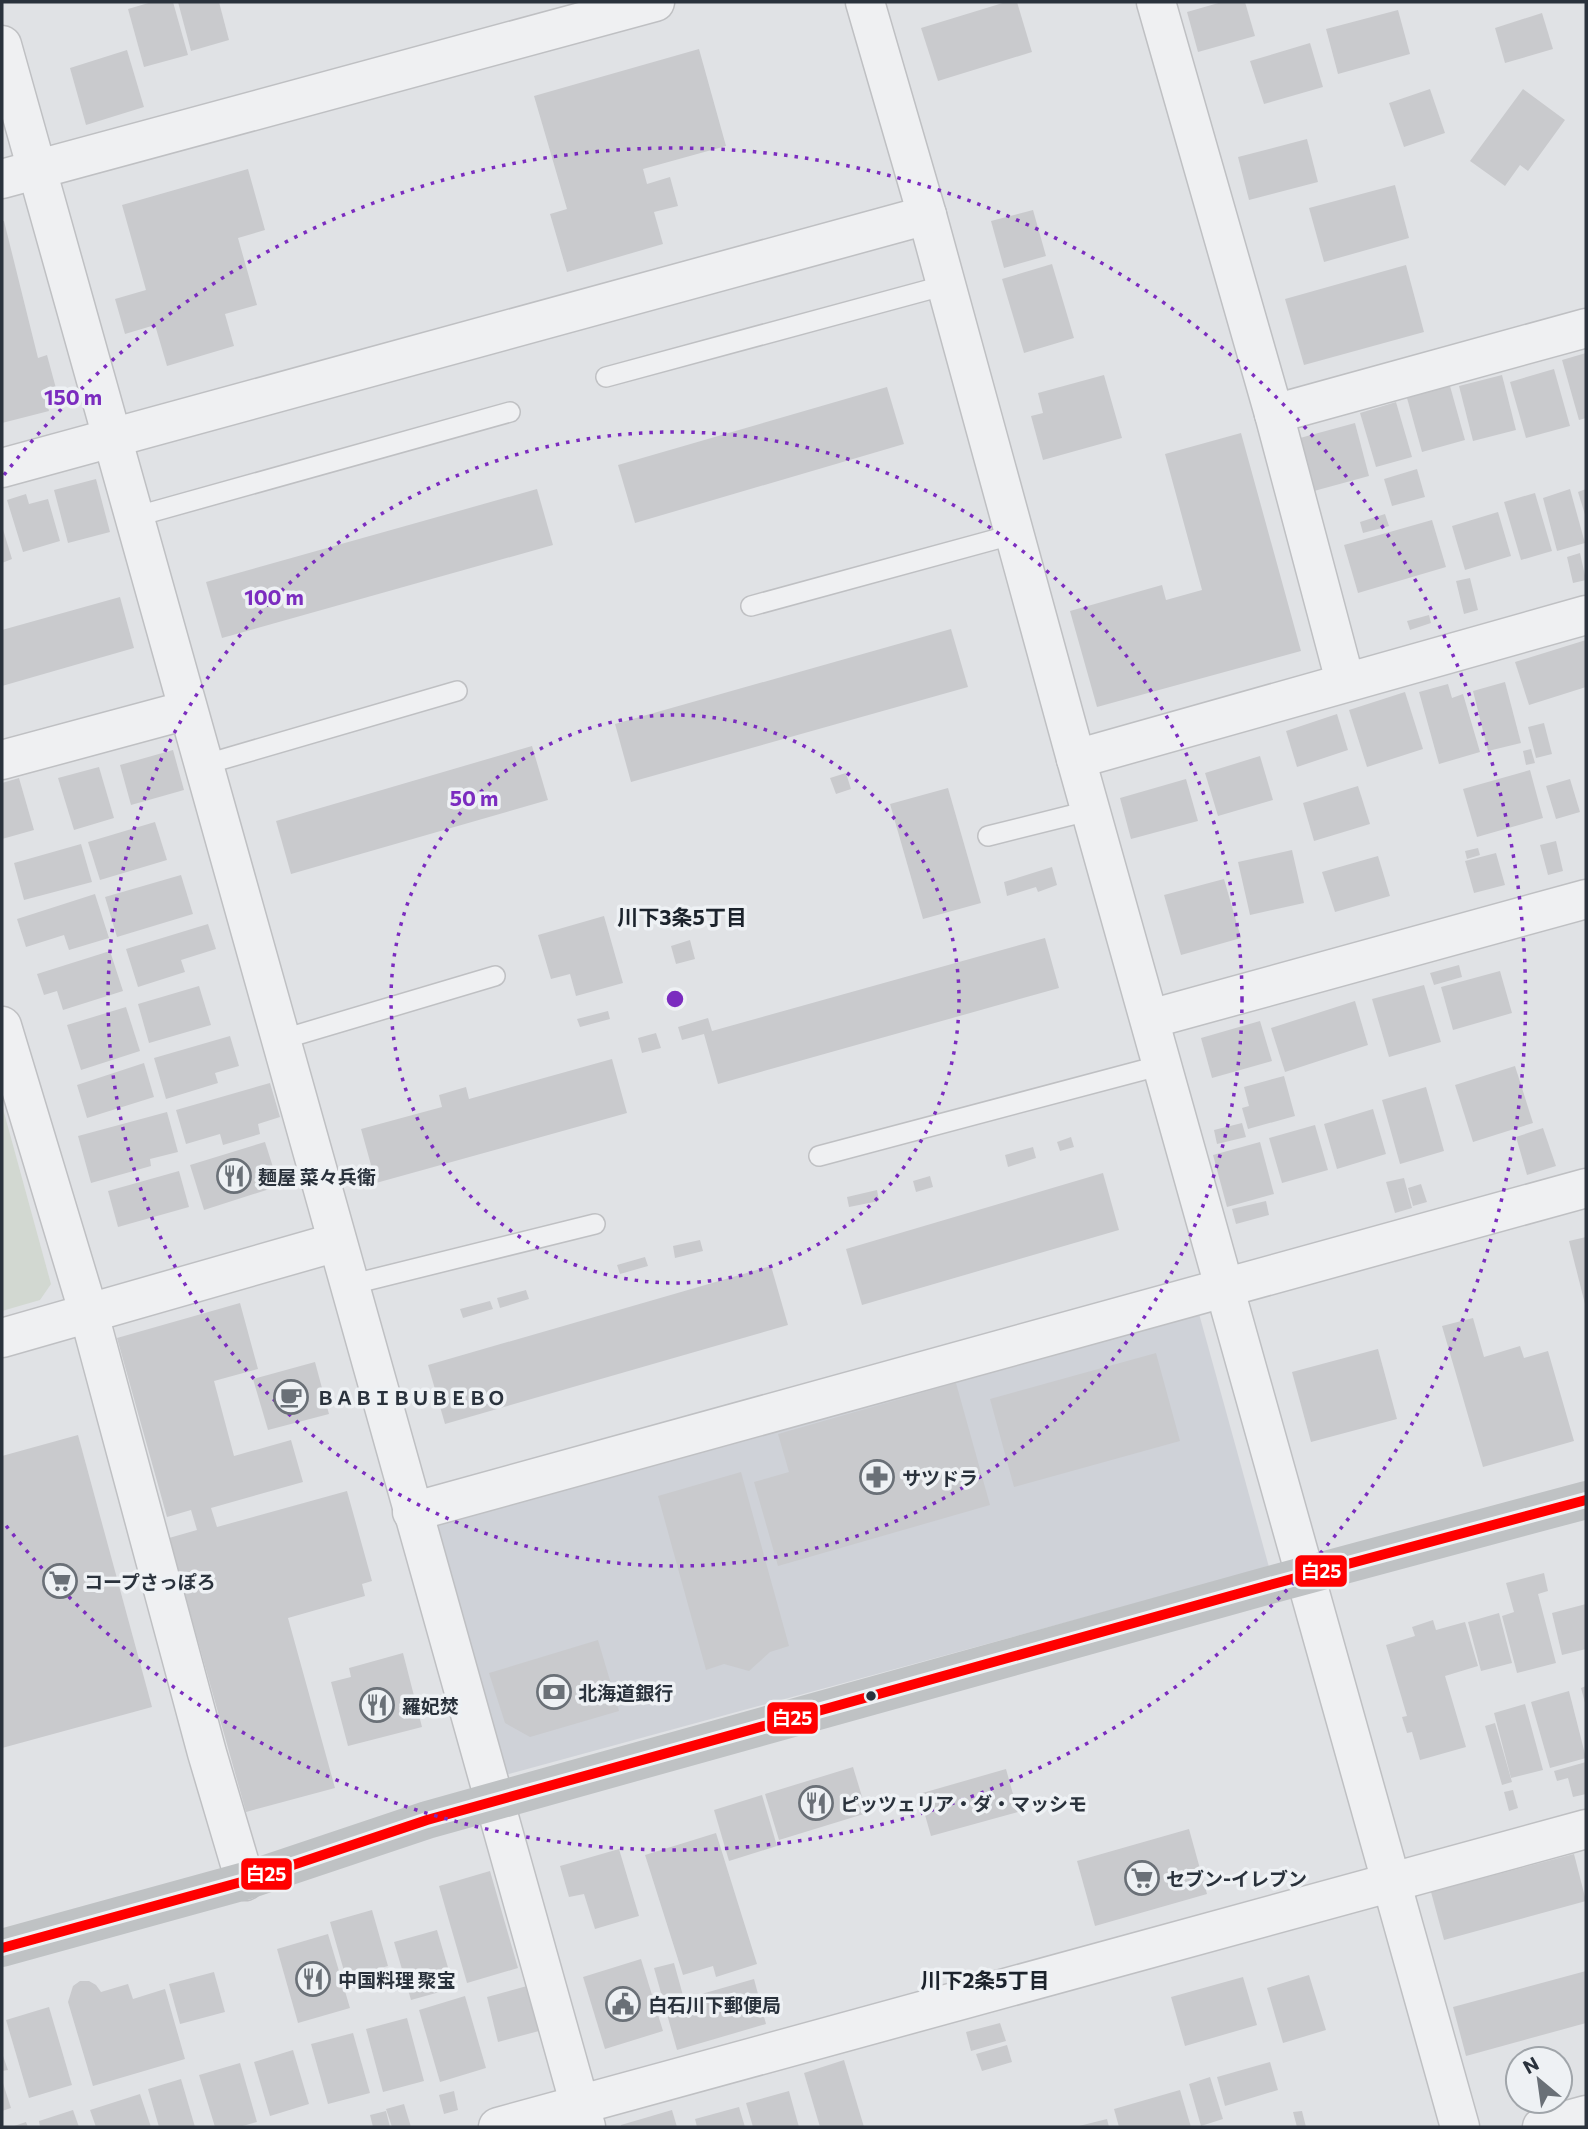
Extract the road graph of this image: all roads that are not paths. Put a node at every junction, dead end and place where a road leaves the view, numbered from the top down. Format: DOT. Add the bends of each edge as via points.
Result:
graph roads {
  1 [pos="655,2"];
  2 [pos="865,2"];
  3 [pos="1156,2"];
  4 [pos="2,45"];
  5 [pos="19,174"];
  6 [pos="926,215"];
  7 [pos="946,285"];
  8 [pos="1586,328"];
  9 [pos="606,377"];
  10 [pos="510,412"];
  11 [pos="1274,414"];
  12 [pos="112,439"];
  13 [pos="2,468"];
  14 [pos="134,517"];
  15 [pos="1015,534"];
  16 [pos="751,606"];
  17 [pos="1586,615"];
  18 [pos="1345,681"];
  19 [pos="457,691"];
  20 [pos="187,710"];
  21 [pos="1076,758"];
  22 [pos="2,760"];
  23 [pos="203,765"];
  24 [pos="1092,810"];
  25 [pos="988,836"];
  26 [pos="1586,900"];
  27 [pos="495,976"];
  28 [pos="1150,1019"];
  29 [pos="2,1026"];
  30 [pos="280,1040"];
  31 [pos="1162,1065"];
  32 [pos="819,1156"];
  33 [pos="1586,1188"];
  34 [pos="595,1224"];
  35 [pos="337,1242"];
  36 [pos="349,1286"];
  37 [pos="1224,1289"];
  38 [pos="89,1314"];
  39 [pos="2,1338"];
  40 [pos="1586,1500"];
  41 [pos="412,1511"];
  42 [pos="1305,1576"];
  43 [pos="493,1802"];
  44 [pos="1586,1829"];
  45 [pos="245,1881"];
  46 [pos="1390,1884"];
  47 [pos="2,1948"];
  48 [pos="1586,2115"];
  49 [pos="582,2116"];
  50 [pos="498,2127"];
  51 [pos="1460,2127"];
  52 [pos="1542,2127"];
  1 -- 5 [label="street"];
  2 -- 6 [label="street"];
  3 -- 11 [label="street"];
  4 -- 5 [label="street"];
  5 -- 12 [label="street"];
  6 -- 7 [label="street"];
  6 -- 12 [label="street"];
  7 -- 9 [label="lane"];
  7 -- 15 [label="street"];
  8 -- 11 [label="street"];
  10 -- 14 [label="lane"];
  11 -- 18 [label="street"];
  12 -- 13 [label="street"];
  12 -- 14 [label="street"];
  14 -- 20 [label="street"];
  15 -- 16 [label="lane"];
  15 -- 21 [label="street"];
  17 -- 18 [label="street"];
  18 -- 21 [label="street"];
  19 -- 23 [label="lane"];
  20 -- 22 [label="street"];
  20 -- 23 [label="street"];
  21 -- 24 [label="street"];
  23 -- 30 [label="street"];
  24 -- 25 [label="lane"];
  24 -- 28 [label="street"];
  26 -- 28 [label="street"];
  27 -- 30 [label="lane"];
  28 -- 31 [label="street"];
  29 -- 38 [label="street"];
  30 -- 35 [label="street"];
  31 -- 32 [label="lane"];
  31 -- 37 [label="street"];
  33 -- 37 [label="street"];
  34 -- 36 [label="lane"];
  35 -- 36 [label="street"];
  35 -- 38 [label="street"];
  36 -- 41 [label="street"];
  37 -- 41 [label="street"];
  37 -- 42 [label="street"];
  38 -- 39 [label="street"];
  38 -- 45 [label="street"];
  40 -- 42 [label="main road"];
  41 -- 43 [label="street"];
  42 -- 43 [label="main road"];
  42 -- 46 [label="street"];
  43 -- 45 [label="main road"];
  43 -- 49 [label="street"];
  44 -- 46 [label="street"];
  45 -- 47 [label="main road"];
  46 -- 49 [label="street"];
  46 -- 51 [label="street"];
  48 -- 52 [label="street"];
  49 -- 50 [label="street"];
}
